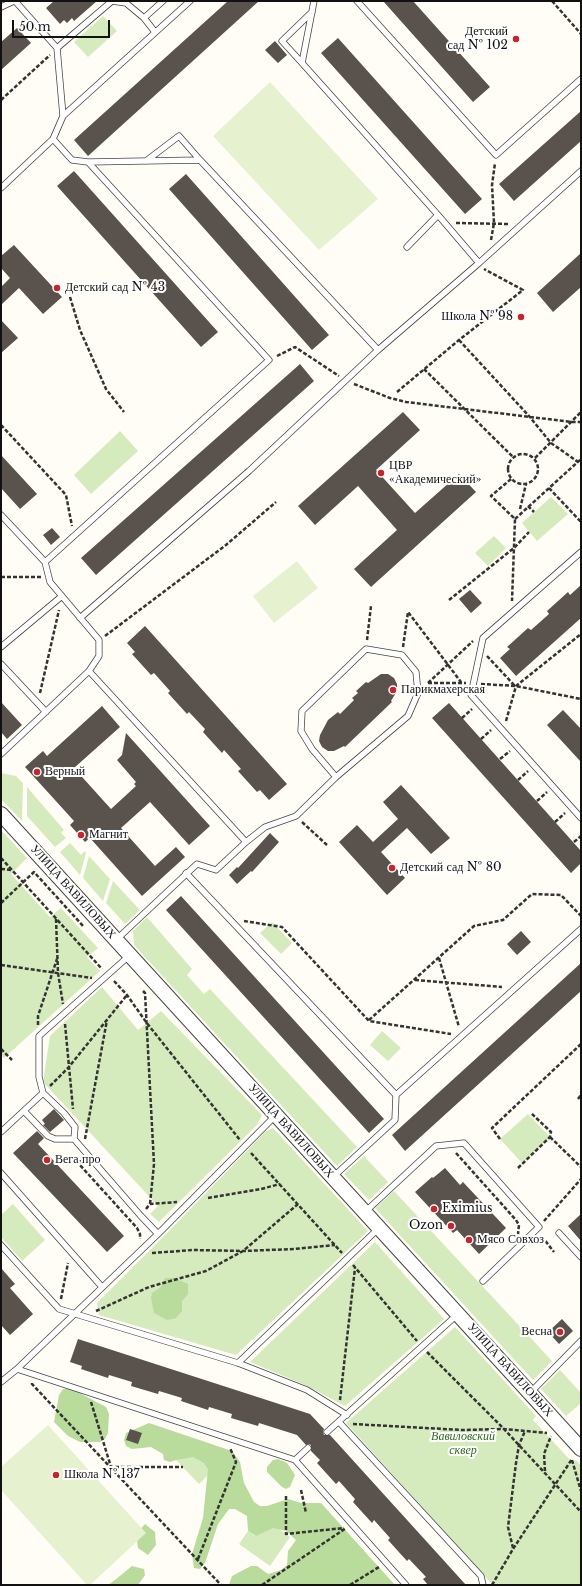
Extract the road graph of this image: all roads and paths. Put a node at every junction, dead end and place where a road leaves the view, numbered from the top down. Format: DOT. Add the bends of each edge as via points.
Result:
graph roads {
  1 [pos="14,1"];
  2 [pos="112,1"];
  3 [pos="164,1"];
  4 [pos="190,1"];
  5 [pos="314,1"];
  6 [pos="357,1"];
  7 [pos="552,1"];
  8 [pos="1,7"];
  9 [pos="312,12"];
  10 [pos="144,18"];
  11 [pos="156,32"];
  12 [pos="580,32"];
  13 [pos="57,48"];
  14 [pos="302,63"];
  15 [pos="581,79"];
  16 [pos="1,100"];
  17 [pos="63,116"];
  18 [pos="53,139"];
  19 [pos="496,155"];
  20 [pos="200,160"];
  21 [pos="146,161"];
  22 [pos="88,162"];
  23 [pos="581,171"];
  24 [pos="1,188"];
  25 [pos="438,215"];
  26 [pos="445,222"];
  27 [pos="494,223"];
  28 [pos="522,225"];
  29 [pos="407,247"];
  30 [pos="489,254"];
  31 [pos="479,263"];
  32 [pos="70,297"];
  33 [pos="459,340"];
  34 [pos="378,350"];
  35 [pos="269,360"];
  36 [pos="424,369"];
  37 [pos="346,381"];
  38 [pos="397,392"];
  39 [pos="464,409"];
  40 [pos="124,412"];
  41 [pos="581,412"];
  42 [pos="529,416"];
  43 [pos="572,422"];
  44 [pos="581,422"];
  45 [pos="1,425"];
  46 [pos="551,443"];
  47 [pos="513,457"];
  48 [pos="535,458"];
  49 [pos="580,462"];
  50 [pos="511,479"];
  51 [pos="526,484"];
  52 [pos="549,488"];
  53 [pos="276,502"];
  54 [pos="528,506"];
  55 [pos="566,506"];
  56 [pos="520,509"];
  57 [pos="563,509"];
  58 [pos="534,512"];
  59 [pos="1,515"];
  60 [pos="515,519"];
  61 [pos="581,522"];
  62 [pos="529,532"];
  63 [pos="74,535"];
  64 [pos="514,547"];
  65 [pos="581,552"];
  66 [pos="45,562"];
  67 [pos="1,577"];
  68 [pos="49,578"];
  69 [pos="62,596"];
  70 [pos="449,600"];
  71 [pos="371,606"];
  72 [pos="512,613"];
  73 [pos="80,618"];
  74 [pos="581,634"];
  75 [pos="474,639"];
  76 [pos="99,640"];
  77 [pos="1,647"];
  78 [pos="366,649"];
  79 [pos="481,650"];
  80 [pos="402,656"];
  81 [pos="1,664"];
  82 [pos="448,665"];
  83 [pos="89,671"];
  84 [pos="461,682"];
  85 [pos="428,683"];
  86 [pos="473,683"];
  87 [pos="516,686"];
  88 [pos="418,693"];
  89 [pos="470,695"];
  90 [pos="581,699"];
  91 [pos="37,703"];
  92 [pos="478,703"];
  93 [pos="46,712"];
  94 [pos="462,718"];
  95 [pos="497,725"];
  96 [pos="503,731"];
  97 [pos="481,739"];
  98 [pos="516,745"];
  99 [pos="1,754"];
  100 [pos="500,760"];
  101 [pos="534,766"];
  102 [pos="336,777"];
  103 [pos="518,780"];
  104 [pos="552,786"];
  105 [pos="537,801"];
  106 [pos="571,808"];
  107 [pos="1,814"];
  108 [pos="296,816"];
  109 [pos="581,818"];
  110 [pos="555,822"];
  111 [pos="581,836"];
  112 [pos="246,842"];
  113 [pos="574,842"];
  114 [pos="327,845"];
  115 [pos="1,858"];
  116 [pos="1,869"];
  117 [pos="12,870"];
  118 [pos="34,872"];
  119 [pos="186,873"];
  120 [pos="23,883"];
  121 [pos="1,903"];
  122 [pos="581,916"];
  123 [pos="230,920"];
  124 [pos="581,929"];
  125 [pos="116,940"];
  126 [pos="130,955"];
  127 [pos="58,956"];
  128 [pos="438,958"];
  129 [pos="1,966"];
  130 [pos="52,973"];
  131 [pos="108,975"];
  132 [pos="102,980"];
  133 [pos="415,980"];
  134 [pos="446,982"];
  135 [pos="515,988"];
  136 [pos="144,993"];
  137 [pos="127,995"];
  138 [pos="107,1020"];
  139 [pos="369,1021"];
  140 [pos="146,1022"];
  141 [pos="39,1036"];
  142 [pos="462,1036"];
  143 [pos="581,1044"];
  144 [pos="1,1049"];
  145 [pos="12,1060"];
  146 [pos="43,1093"];
  147 [pos="396,1095"];
  148 [pos="581,1095"];
  149 [pos="578,1098"];
  150 [pos="24,1111"];
  151 [pos="531,1113"];
  152 [pos="276,1115"];
  153 [pos="1,1132"];
  154 [pos="550,1137"];
  155 [pos="74,1139"];
  156 [pos="500,1139"];
  157 [pos="245,1146"];
  158 [pos="83,1151"];
  159 [pos="450,1151"];
  160 [pos="581,1167"];
  161 [pos="518,1168"];
  162 [pos="1,1173"];
  163 [pos="334,1177"];
  164 [pos="581,1179"];
  165 [pos="150,1204"];
  166 [pos="298,1204"];
  167 [pos="365,1212"];
  168 [pos="546,1218"];
  169 [pos="545,1225"];
  170 [pos="539,1227"];
  171 [pos="380,1228"];
  172 [pos="544,1232"];
  173 [pos="559,1233"];
  174 [pos="158,1234"];
  175 [pos="517,1237"];
  176 [pos="1,1245"];
  177 [pos="136,1245"];
  178 [pos="335,1245"];
  179 [pos="70,1250"];
  180 [pos="243,1251"];
  181 [pos="554,1252"];
  182 [pos="138,1253"];
  183 [pos="581,1257"];
  184 [pos="347,1258"];
  185 [pos="355,1268"];
  186 [pos="483,1281"];
  187 [pos="102,1287"];
  188 [pos="58,1309"];
  189 [pos="73,1314"];
  190 [pos="458,1314"];
  191 [pos="82,1317"];
  192 [pos="581,1341"];
  193 [pos="422,1347"];
  194 [pos="238,1363"];
  195 [pos="17,1369"];
  196 [pos="1,1372"];
  197 [pos="32,1374"];
  198 [pos="6,1378"];
  199 [pos="1,1382"];
  200 [pos="88,1392"];
  201 [pos="530,1393"];
  202 [pos="339,1409"];
  203 [pos="347,1415"];
  204 [pos="339,1422"];
  205 [pos="504,1429"];
  206 [pos="525,1431"];
  207 [pos="327,1432"];
  208 [pos="548,1433"];
  209 [pos="551,1436"];
  210 [pos="224,1437"];
  211 [pos="519,1445"];
  212 [pos="580,1446"];
  213 [pos="308,1448"];
  214 [pos="295,1460"];
  215 [pos="111,1467"];
  216 [pos="183,1467"];
  217 [pos="545,1472"];
  218 [pos="556,1484"];
  219 [pos="301,1490"];
  220 [pos="581,1491"];
  221 [pos="286,1496"];
  222 [pos="581,1512"];
  223 [pos="306,1513"];
  224 [pos="354,1527"];
  225 [pos="346,1528"];
  226 [pos="513,1549"];
  227 [pos="198,1559"];
  228 [pos="386,1563"];
  229 [pos="221,1585"];
  230 [pos="262,1585"];
  231 [pos="350,1585"];
  232 [pos="406,1585"];
  233 [pos="483,1585"];
  234 [pos="492,1585"];
  1 -- 8 [label="lane"];
  1 -- 13 [label="lane"];
  2 -- 10 [label="lane" via="126,3"];
  2 -- 13 [label="lane"];
  3 -- 10 [label="lane"];
  4 -- 11 [label="lane"];
  5 -- 9 [label="lane"];
  6 -- 19 [label="lane"];
  7 -- 12 [label="path"];
  9 -- 14 [label="lane"];
  9 -- 14 [label="lane" via="282,41"];
  10 -- 11 [label="lane"];
  11 -- 17 [label="lane"];
  13 -- 16 [label="path"];
  13 -- 17 [label="lane"];
  14 -- 25 [label="lane"];
  15 -- 19 [label="lane"];
  17 -- 18 [label="lane"];
  18 -- 22 [label="lane" via="72,160"];
  18 -- 24 [label="lane"];
  19 -- 27 [label="path" via="492,185"];
  20 -- 21 [label="lane"];
  20 -- 21 [label="lane" via="179,136"];
  20 -- 34 [label="lane"];
  21 -- 22 [label="lane"];
  22 -- 35 [label="lane"];
  23 -- 28 [label="lane"];
  25 -- 26 [label="lane"];
  25 -- 29 [label="lane"];
  26 -- 27 [label="path"];
  26 -- 31 [label="lane"];
  27 -- 28 [label="path"];
  27 -- 30 [label="path"];
  28 -- 30 [label="lane"];
  30 -- 31 [label="lane"];
  31 -- 33 [label="path" via="485,270 523,290"];
  31 -- 34 [label="lane"];
  32 -- 40 [label="path" via="80,330 106,389"];
  33 -- 36 [label="path"];
  33 -- 42 [label="path"];
  34 -- 37 [label="lane"];
  35 -- 37 [label="path" via="295,347"];
  35 -- 63 [label="lane"];
  36 -- 38 [label="path"];
  36 -- 39 [label="path"];
  37 -- 39 [label="path" via="400,401"];
  37 -- 73 [label="lane" via="249,471"];
  39 -- 42 [label="path"];
  39 -- 47 [label="path"];
  41 -- 43 [label="path"];
  42 -- 43 [label="path"];
  42 -- 46 [label="path"];
  43 -- 44 [label="path"];
  43 -- 46 [label="path"];
  45 -- 63 [label="path" via="66,495"];
  46 -- 48 [label="path"];
  46 -- 49 [label="path"];
  47 -- 48 [label="path" via="520,453"];
  47 -- 50 [label="path" via="508,464"];
  48 -- 51 [label="path" via="538,474 533,481"];
  49 -- 52 [label="path"];
  50 -- 51 [label="path" via="518,484"];
  50 -- 60 [label="path" via="491,496"];
  51 -- 56 [label="path"];
  52 -- 54 [label="path"];
  52 -- 55 [label="path"];
  53 -- 76 [label="path" via="226,546"];
  54 -- 58 [label="path"];
  54 -- 60 [label="path"];
  55 -- 57 [label="path"];
  55 -- 61 [label="path"];
  59 -- 66 [label="lane"];
  60 -- 64 [label="path"];
  62 -- 64 [label="path"];
  63 -- 66 [label="lane"];
  64 -- 70 [label="path"];
  64 -- 72 [label="path"];
  65 -- 72 [label="lane"];
  66 -- 68 [label="lane"];
  67 -- 68 [label="path"];
  68 -- 69 [label="lane"];
  69 -- 73 [label="lane"];
  69 -- 77 [label="lane"];
  69 -- 91 [label="path"];
  71 -- 78 [label="path"];
  72 -- 79 [label="lane" via="484,638"];
  73 -- 76 [label="lane"];
  74 -- 87 [label="path"];
  75 -- 82 [label="path"];
  76 -- 83 [label="lane" via="99,656"];
  78 -- 80 [label="lane"];
  78 -- 102 [label="lane" via="302,711 301,731 312,749"];
  79 -- 86 [label="lane"];
  79 -- 87 [label="path"];
  80 -- 82 [label="path" via="408,612"];
  80 -- 88 [label="lane" via="416,672"];
  81 -- 91 [label="lane"];
  82 -- 84 [label="path"];
  82 -- 85 [label="path"];
  83 -- 93 [label="lane"];
  83 -- 112 [label="lane"];
  84 -- 85 [label="path"];
  84 -- 86 [label="path"];
  84 -- 89 [label="path"];
  85 -- 88 [label="path"];
  86 -- 87 [label="path"];
  86 -- 89 [label="lane"];
  87 -- 90 [label="path"];
  87 -- 96 [label="path"];
  88 -- 102 [label="lane" via="408,716"];
  89 -- 92 [label="lane"];
  91 -- 93 [label="lane"];
  92 -- 94 [label="path"];
  92 -- 95 [label="lane"];
  93 -- 99 [label="lane"];
  95 -- 96 [label="lane"];
  95 -- 97 [label="path"];
  96 -- 98 [label="lane"];
  98 -- 100 [label="path"];
  98 -- 101 [label="lane"];
  101 -- 103 [label="path"];
  101 -- 104 [label="lane"];
  102 -- 108 [label="lane"];
  104 -- 105 [label="path"];
  104 -- 106 [label="lane"];
  106 -- 109 [label="lane"];
  106 -- 110 [label="path"];
  107 -- 125 [label="street, УЛИЦА ВАВИЛОВЫХ"];
  108 -- 112 [label="lane" via="266,827"];
  108 -- 114 [label="path"];
  111 -- 113 [label="path"];
  112 -- 119 [label="lane" via="216,870 197,864"];
  115 -- 117 [label="path"];
  116 -- 117 [label="path"];
  117 -- 120 [label="path"];
  118 -- 120 [label="path"];
  119 -- 123 [label="lane"];
  119 -- 125 [label="lane"];
  120 -- 121 [label="path"];
  120 -- 131 [label="path"];
  122 -- 128 [label="path" via="561,895 532,894 503,920 474,926"];
  123 -- 139 [label="path" via="282,927"];
  123 -- 147 [label="lane"];
  124 -- 135 [label="lane"];
  125 -- 126 [label="street, УЛИЦА ВАВИЛОВЫХ"];
  126 -- 131 [label="lane"];
  126 -- 152 [label="street, УЛИЦА ВАВИЛОВЫХ"];
  127 -- 130 [label="path"];
  128 -- 133 [label="path"];
  128 -- 134 [label="path"];
  129 -- 130 [label="path"];
  130 -- 132 [label="path"];
  130 -- 141 [label="path" via="38,1016"];
  131 -- 132 [label="lane"];
  131 -- 137 [label="path"];
  132 -- 141 [label="lane"];
  133 -- 134 [label="path"];
  133 -- 139 [label="path"];
  134 -- 135 [label="path"];
  134 -- 142 [label="path"];
  135 -- 142 [label="lane"];
  136 -- 140 [label="path"];
  137 -- 138 [label="path"];
  137 -- 140 [label="path"];
  138 -- 146 [label="path" via="68,1068"];
  138 -- 158 [label="path"];
  139 -- 142 [label="path"];
  140 -- 157 [label="path"];
  140 -- 165 [label="path" via="154,1164"];
  141 -- 146 [label="lane" via="39,1077"];
  142 -- 147 [label="lane"];
  143 -- 156 [label="path" via="492,1128"];
  144 -- 145 [label="path"];
  146 -- 150 [label="lane"];
  146 -- 155 [label="lane" via="75,1127"];
  147 -- 163 [label="lane" via="395,1120"];
  148 -- 149 [label="path"];
  150 -- 153 [label="lane"];
  150 -- 155 [label="lane" via="48,1136 55,1139"];
  151 -- 154 [label="path" via="551,1132"];
  152 -- 157 [label="lane"];
  152 -- 163 [label="street, УЛИЦА ВАВИЛОВЫХ"];
  154 -- 160 [label="path"];
  154 -- 161 [label="path"];
  155 -- 158 [label="lane"];
  157 -- 166 [label="path"];
  157 -- 174 [label="lane"];
  158 -- 174 [label="lane"];
  158 -- 177 [label="path" via="79,1164 137,1228 140,1240"];
  159 -- 175 [label="path" via="457,1154 516,1220 519,1225"];
  162 -- 179 [label="lane"];
  163 -- 167 [label="street, УЛИЦА ВАВИЛОВЫХ"];
  164 -- 168 [label="path"];
  166 -- 178 [label="path"];
  166 -- 180 [label="path"];
  167 -- 170 [label="lane" via="436,1146 464,1143"];
  167 -- 171 [label="street, УЛИЦА ВАВИЛОВЫХ"];
  168 -- 169 [label="path"];
  168 -- 170 [label="path"];
  170 -- 186 [label="lane"];
  171 -- 184 [label="lane"];
  171 -- 190 [label="street, УЛИЦА ВАВИЛОВЫХ"];
  172 -- 181 [label="path" via="543,1238"];
  173 -- 183 [label="lane"];
  174 -- 182 [label="lane"];
  176 -- 188 [label="lane"];
  178 -- 180 [label="path"];
  178 -- 184 [label="path"];
  179 -- 187 [label="lane"];
  179 -- 188 [label="path"];
  180 -- 182 [label="path"];
  180 -- 191 [label="path" via="206,1271 149,1287"];
  182 -- 187 [label="lane"];
  184 -- 185 [label="path"];
  184 -- 194 [label="lane"];
  185 -- 193 [label="path"];
  185 -- 202 [label="path"];
  187 -- 189 [label="lane"];
  188 -- 189 [label="lane"];
  189 -- 191 [label="lane"];
  189 -- 195 [label="lane"];
  190 -- 193 [label="lane"];
  190 -- 201 [label="street, УЛИЦА ВАВИЛОВЫХ"];
  191 -- 194 [label="lane"];
  192 -- 201 [label="lane"];
  193 -- 203 [label="lane"];
  193 -- 205 [label="path"];
  194 -- 202 [label="lane" via="307,1390"];
  195 -- 197 [label="lane"];
  195 -- 198 [label="lane"];
  196 -- 198 [label="lane"];
  197 -- 200 [label="lane"];
  197 -- 215 [label="path" via="32,1384"];
  198 -- 199 [label="lane"];
  200 -- 210 [label="lane"];
  200 -- 215 [label="path"];
  201 -- 212 [label="street, УЛИЦА ВАВИЛОВЫХ"];
  202 -- 203 [label="lane"];
  203 -- 204 [label="lane"];
  204 -- 205 [label="path" via="462,1430"];
  204 -- 207 [label="lane"];
  204 -- 233 [label="lane" via="481,1576"];
  205 -- 206 [label="path"];
  205 -- 211 [label="path"];
  206 -- 208 [label="path"];
  206 -- 211 [label="path"];
  209 -- 217 [label="path" via="544,1454"];
  210 -- 214 [label="lane"];
  210 -- 227 [label="path" via="236,1462"];
  211 -- 217 [label="path"];
  211 -- 226 [label="path" via="508,1527"];
  213 -- 214 [label="lane"];
  214 -- 224 [label="lane"];
  215 -- 216 [label="path"];
  215 -- 227 [label="path"];
  217 -- 218 [label="path"];
  218 -- 220 [label="path" via="572,1459"];
  218 -- 222 [label="path"];
  218 -- 226 [label="path"];
  219 -- 223 [label="path"];
  221 -- 225 [label="path" via="286,1534"];
  224 -- 225 [label="path"];
  224 -- 228 [label="lane"];
  225 -- 230 [label="path"];
  226 -- 234 [label="path"];
  227 -- 229 [label="path"];
  228 -- 231 [label="path"];
  228 -- 232 [label="lane"];
}
